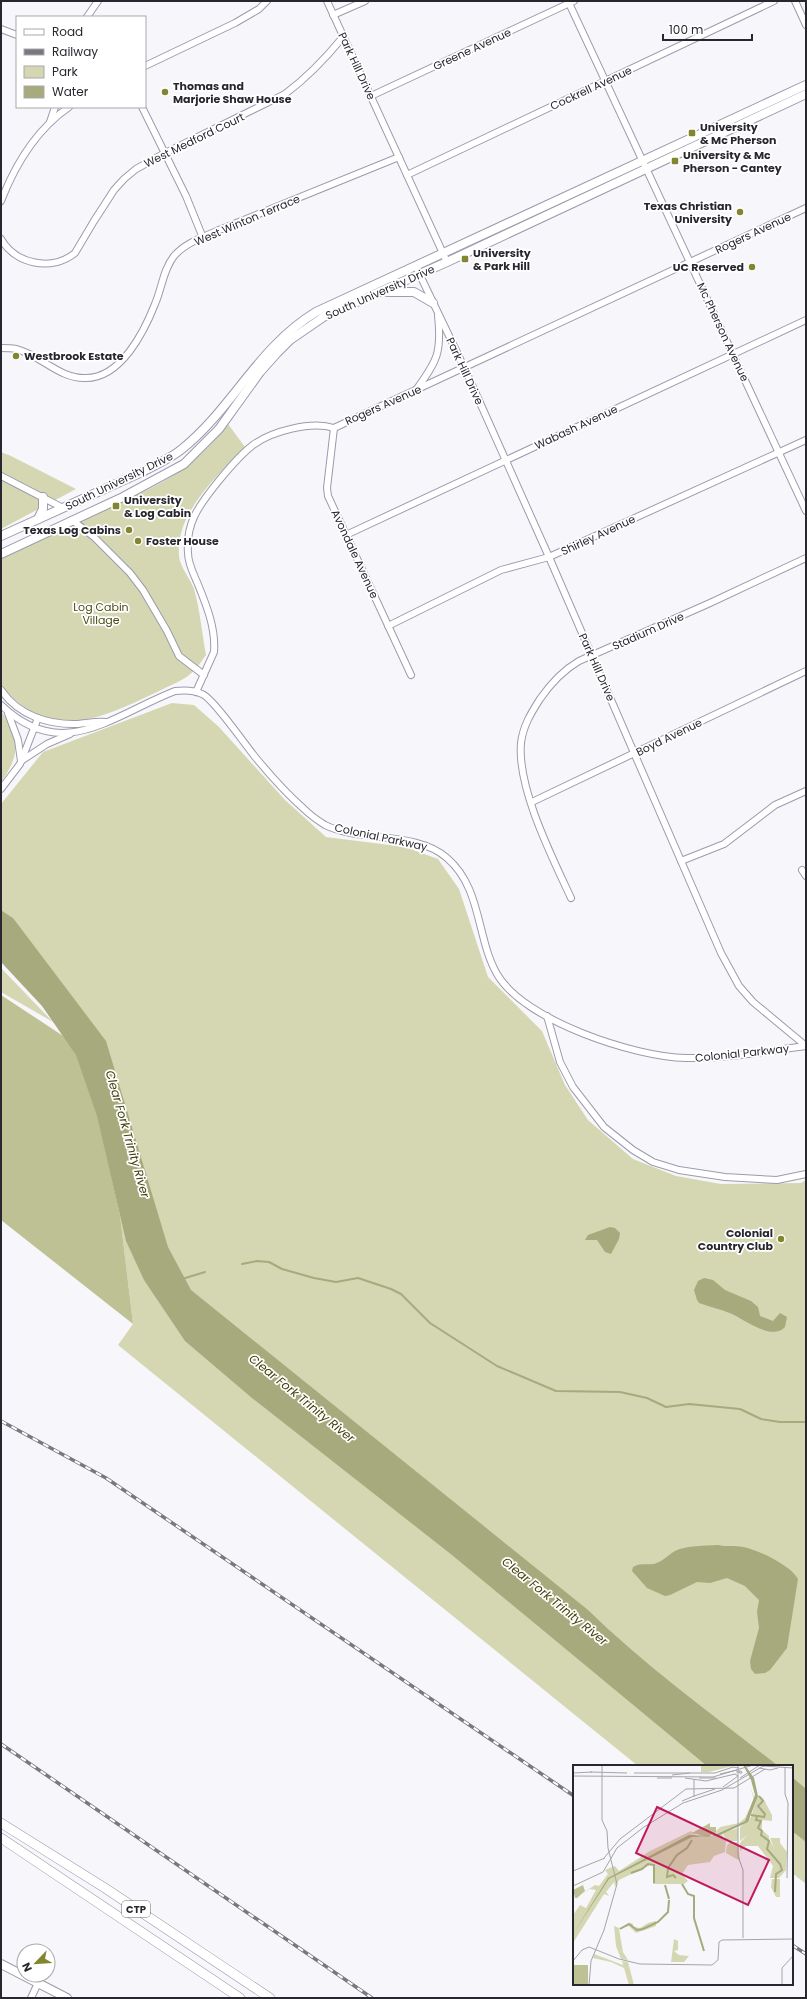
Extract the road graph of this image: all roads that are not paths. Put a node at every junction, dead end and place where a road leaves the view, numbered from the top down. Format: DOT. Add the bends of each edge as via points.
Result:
graph roads {
  1 [pos="98,1"];
  2 [pos="266,1"];
  3 [pos="327,1"];
  4 [pos="365,1"];
  5 [pos="774,1"];
  6 [pos="795,1"];
  7 [pos="570,2"];
  8 [pos="88,16"];
  9 [pos="333,16"];
  10 [pos="806,25"];
  11 [pos="1,29"];
  12 [pos="16,35"];
  13 [pos="343,37"];
  14 [pos="146,66"];
  15 [pos="606,81"];
  16 [pos="806,85"];
  17 [pos="806,94"];
  18 [pos="371,96"];
  19 [pos="55,108"];
  20 [pos="68,108"];
  21 [pos="142,108"];
  22 [pos="50,122"];
  23 [pos="165,153"];
  24 [pos="399,157"];
  25 [pos="645,165"];
  26 [pos="407,175"];
  27 [pos="1,200"];
  28 [pos="806,208"];
  29 [pos="203,238"];
  30 [pos="1,239"];
  31 [pos="446,258"];
  32 [pos="690,262"];
  33 [pos="418,270"];
  34 [pos="380,292"];
  35 [pos="433,303"];
  36 [pos="437,310"];
  37 [pos="806,320"];
  38 [pos="1,348"];
  39 [pos="733,354"];
  40 [pos="464,367"];
  41 [pos="415,391"];
  42 [pos="334,428"];
  43 [pos="806,440"];
  44 [pos="779,452"];
  45 [pos="506,460"];
  46 [pos="1,476"];
  47 [pos="43,497"];
  48 [pos="63,508"];
  49 [pos="806,511"];
  50 [pos="38,520"];
  51 [pos="72,520"];
  52 [pos="22,527"];
  53 [pos="1,532"];
  54 [pos="346,535"];
  55 [pos="1,536"];
  56 [pos="1,554"];
  57 [pos="549,557"];
  58 [pos="806,558"];
  59 [pos="388,626"];
  60 [pos="592,656"];
  61 [pos="806,671"];
  62 [pos="411,675"];
  63 [pos="204,676"];
  64 [pos="1,690"];
  65 [pos="196,692"];
  66 [pos="1,705"];
  67 [pos="7,711"];
  68 [pos="38,718"];
  69 [pos="106,722"];
  70 [pos="34,728"];
  71 [pos="76,732"];
  72 [pos="634,753"];
  73 [pos="21,761"];
  74 [pos="1,789"];
  75 [pos="806,791"];
  76 [pos="532,802"];
  77 [pos="682,861"];
  78 [pos="802,870"];
  79 [pos="806,876"];
  80 [pos="571,898"];
  81 [pos="547,1016"];
  82 [pos="806,1046"];
  83 [pos="806,1174"];
  84 [pos="1,1823"];
  85 [pos="1,1838"];
  86 [pos="1,1964"];
  87 [pos="38,1984"];
  88 [pos="30,1998"];
  89 [pos="67,1998"];
  90 [pos="240,1998"];
  91 [pos="270,1998"];
  1 -- 8 [label="street"];
  2 -- 14 [label="street" via="235,23"];
  3 -- 9 [label="street, Park Hill Drive"];
  4 -- 9 [label="street"];
  5 -- 15 [label="street, Cockrell Avenue"];
  6 -- 10 [label="street"];
  7 -- 15 [label="street, Mc Pherson Avenue"];
  7 -- 18 [label="street, Greene Avenue"];
  9 -- 13 [label="street, Park Hill Drive"];
  11 -- 12 [label="street"];
  13 -- 18 [label="street, Park Hill Drive"];
  13 -- 23 [label="street, West Medford Court" via="305,80 284,94"];
  15 -- 25 [label="street, Mc Pherson Avenue"];
  15 -- 26 [label="street, Cockrell Avenue"];
  16 -- 25 [label="main road, South University Drive"];
  17 -- 25 [label="main road, South University Drive"];
  18 -- 24 [label="street, Park Hill Drive"];
  19 -- 22 [label="street"];
  20 -- 22 [label="street"];
  21 -- 23 [label="street"];
  22 -- 27 [label="street" via="16,169"];
  23 -- 29 [label="street"];
  23 -- 30 [label="street, West Medford Court" via="124,179 71,257 55,263 41,264 25,260 6,248"];
  24 -- 26 [label="street, Park Hill Drive"];
  24 -- 29 [label="street, West Winton Terrace"];
  25 -- 31 [label="main road, South University Drive"];
  25 -- 32 [label="street, Mc Pherson Avenue"];
  26 -- 31 [label="street, Park Hill Drive"];
  28 -- 32 [label="street, Rogers Avenue"];
  29 -- 38 [label="street, West Winton Terrace" via="180,251 170,263 144,327 126,354 111,369 92,378 68,375 17,349"];
  31 -- 33 [label="main road, South University Drive"];
  32 -- 39 [label="street, Mc Pherson Avenue"];
  32 -- 40 [label="street, Rogers Avenue"];
  33 -- 34 [label="main road, South University Drive"];
  33 -- 35 [label="street, Park Hill Drive"];
  33 -- 48 [label="main road, South University Drive" via="316,312 303,320 268,351 220,411 181,450 164,461"];
  34 -- 35 [label="main road" via="414,292"];
  34 -- 51 [label="main road, South University Drive" via="325,316 290,340 260,372 219,429 184,464 123,497"];
  35 -- 36 [label="street, Park Hill Drive"];
  36 -- 40 [label="street, Park Hill Drive"];
  36 -- 41 [label="street" via="440,332 438,354"];
  37 -- 39 [label="street, Wabash Avenue"];
  39 -- 44 [label="street, Mc Pherson Avenue"];
  39 -- 45 [label="street, Wabash Avenue"];
  40 -- 41 [label="street, Rogers Avenue"];
  40 -- 45 [label="street, Park Hill Drive"];
  41 -- 42 [label="street, Rogers Avenue"];
  42 -- 54 [label="street, Avondale Avenue" via="326,488"];
  42 -- 63 [label="street, Rogers Avenue" via="324,425 296,428 253,445 226,473 197,510 190,529 188,555 213,628 215,646"];
  43 -- 44 [label="street, Shirley Avenue"];
  44 -- 49 [label="street, Mc Pherson Avenue"];
  44 -- 57 [label="street, Shirley Avenue"];
  45 -- 54 [label="street, Wabash Avenue"];
  45 -- 57 [label="street, Park Hill Drive"];
  46 -- 47 [label="street"];
  47 -- 48 [label="street"];
  47 -- 50 [label="main road"];
  48 -- 50 [label="main road, South University Drive"];
  50 -- 52 [label="main road, South University Drive"];
  51 -- 56 [label="main road, South University Drive"];
  51 -- 63 [label="street" via="94,537 130,573 143,590 179,656"];
  52 -- 53 [label="main road"];
  52 -- 55 [label="main road, South University Drive"];
  54 -- 59 [label="street, Avondale Avenue"];
  57 -- 59 [label="street, Shirley Avenue" via="501,570"];
  57 -- 60 [label="street, Park Hill Drive"];
  58 -- 60 [label="street, Stadium Drive"];
  59 -- 62 [label="street, Avondale Avenue"];
  60 -- 72 [label="street, Park Hill Drive"];
  60 -- 76 [label="street, Stadium Drive" via="567,668 554,680 526,722 521,768"];
  61 -- 72 [label="street, Boyd Avenue"];
  63 -- 65 [label="street, Rogers Avenue"];
  64 -- 68 [label="street" via="16,706"];
  65 -- 69 [label="street" via="175,691"];
  65 -- 81 [label="street, Colonial Parkway" via="207,697 255,758 303,808 325,824 433,848 448,859 463,877 470,891 480,930 498,976 512,993"];
  66 -- 67 [label="street"];
  67 -- 70 [label="street"];
  67 -- 73 [label="street" via="18,740"];
  68 -- 69 [label="street" via="60,724"];
  68 -- 70 [label="street"];
  69 -- 71 [label="street" via="92,729"];
  70 -- 71 [label="street" via="60,733"];
  70 -- 73 [label="street"];
  71 -- 73 [label="street" via="47,744"];
  72 -- 76 [label="street, Boyd Avenue"];
  72 -- 77 [label="street, Park Hill Drive"];
  73 -- 74 [label="street"];
  75 -- 77 [label="street" via="775,805 724,844"];
  76 -- 80 [label="street, Stadium Drive"];
  77 -- 82 [label="street, Park Hill Drive" via="721,953 739,986 765,1014"];
  78 -- 79 [label="street"];
  81 -- 82 [label="street, Colonial Parkway" via="583,1034 661,1056 707,1058"];
  81 -- 83 [label="street" via="560,1062 573,1087 604,1128 633,1150 654,1162 679,1170 725,1177 777,1180"];
  84 -- 91 [label="highway, CTP" via="105,1888"];
  85 -- 90 [label="highway, CTP"];
  86 -- 87 [label="main road"];
  87 -- 88 [label="street"];
  87 -- 89 [label="main road"];
}
